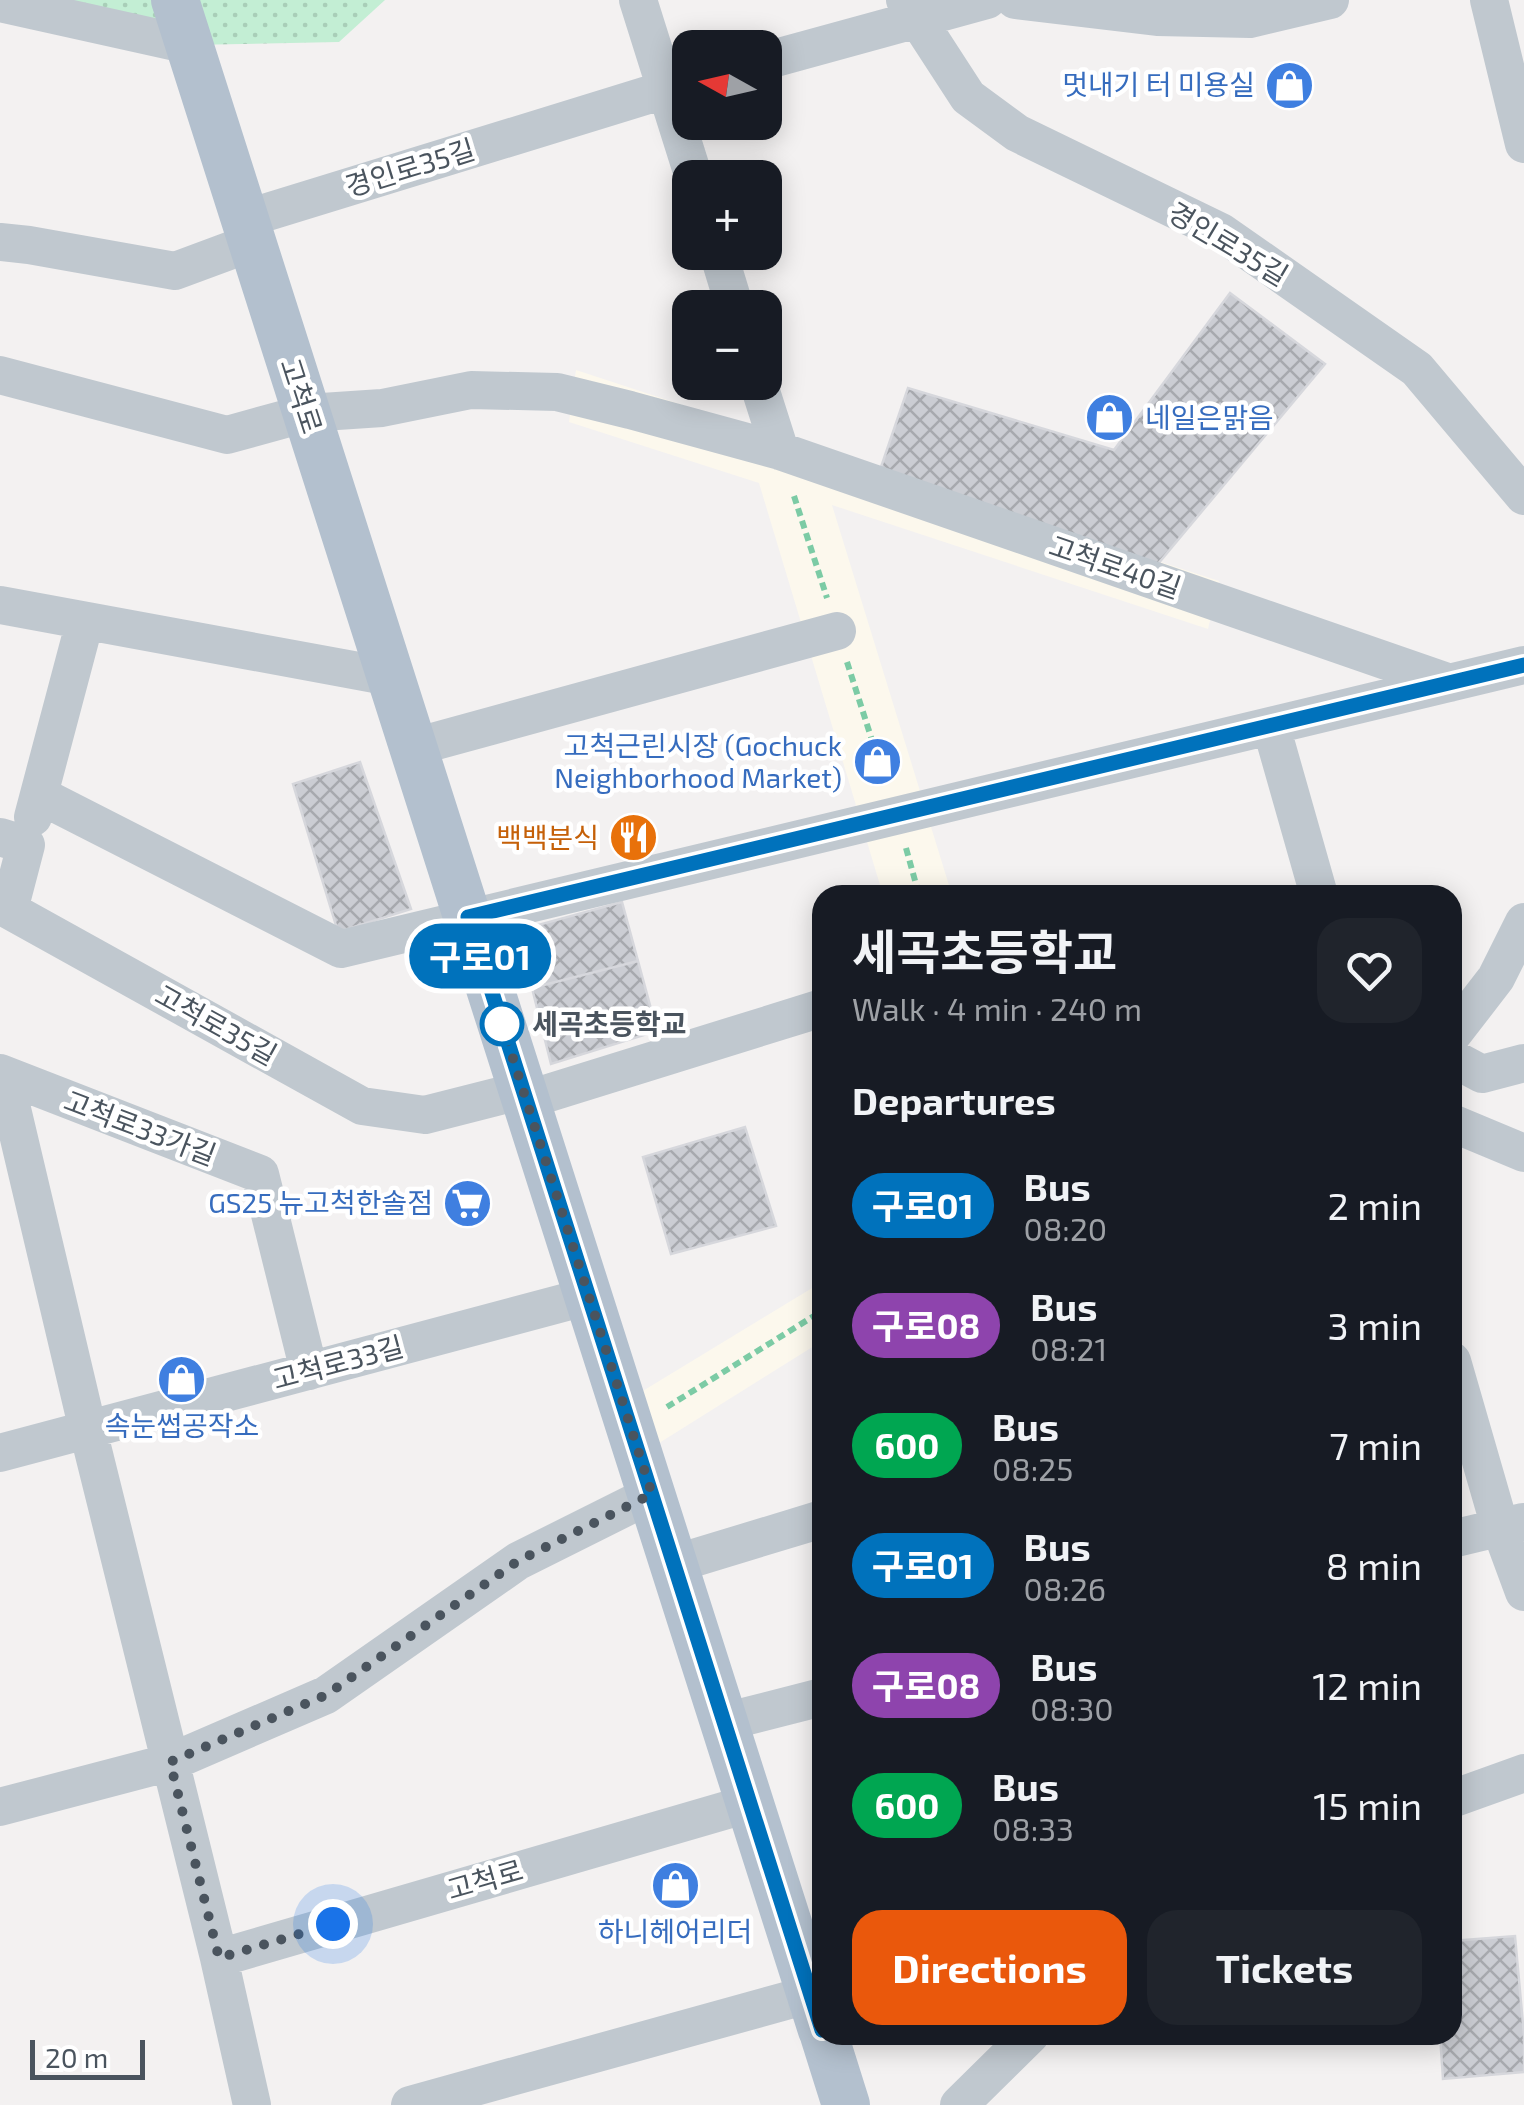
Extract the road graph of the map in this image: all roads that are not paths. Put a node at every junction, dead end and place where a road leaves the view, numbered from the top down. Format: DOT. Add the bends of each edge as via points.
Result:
graph roads {
  1 [pos="175,0"];
  2 [pos="638,0"];
  3 [pos="987,0"];
  4 [pos="1015,0"];
  5 [pos="1330,0"];
  6 [pos="1489,0"];
  7 [pos="0,3"];
  8 [pos="911,10"];
  9 [pos="189,44"];
  10 [pos="782,55"];
  11 [pos="672,72"];
  12 [pos="672,87"];
  13 [pos="1524,144"];
  14 [pos="249,230"];
  15 [pos="0,242"];
  16 [pos="0,375"];
  17 [pos="764,400"];
  18 [pos="307,413"];
  19 [pos="780,451"];
  20 [pos="1524,496"];
  21 [pos="0,605"];
  22 [pos="84,621"];
  23 [pos="837,631"];
  24 [pos="1524,665"];
  25 [pos="392,677"];
  26 [pos="1450,683"];
  27 [pos="1271,726"];
  28 [pos="414,747"];
  29 [pos="39,795"];
  30 [pos="13,841"];
  31 [pos="1317,885"];
  32 [pos="468,917"];
  33 [pos="1524,922"];
  34 [pos="812,1011"];
  35 [pos="1462,1022"];
  36 [pos="1462,1063"];
  37 [pos="1524,1063"];
  38 [pos="2,1074"];
  39 [pos="525,1095"];
  40 [pos="1462,1126"];
  41 [pos="1524,1153"];
  42 [pos="589,1296"];
  43 [pos="309,1371"];
  44 [pos="1462,1387"];
  45 [pos="88,1430"];
  46 [pos="0,1453"];
  47 [pos="652,1494"];
  48 [pos="812,1523"];
  49 [pos="1512,1524"];
  50 [pos="1462,1536"];
  51 [pos="674,1564"];
  52 [pos="1524,1592"];
  53 [pos="812,1700"];
  54 [pos="724,1722"];
  55 [pos="170,1762"];
  56 [pos="1524,1773"];
  57 [pos="1462,1795"];
  58 [pos="750,1802"];
  59 [pos="0,1807"];
  60 [pos="219,1958"];
  61 [pos="812,1998"];
  62 [pos="812,2021"];
  63 [pos="827,2045"];
  64 [pos="1020,2045"];
  65 [pos="252,2105"];
  66 [pos="410,2105"];
  67 [pos="846,2105"];
  68 [pos="959,2105"];
  1 -- 9 [label="main road, 고척로"];
  2 -- 11 [label="street"];
  3 -- 8 [label="street"];
  4 -- 5 [label="street" via="1158,17 1250,19"];
  6 -- 13 [label="street"];
  7 -- 9 [label="street"];
  8 -- 10 [label="street"];
  8 -- 20 [label="street, 경인로35길" via="968,97 1017,132 1221,232 1417,369"];
  9 -- 14 [label="main road, 고척로"];
  12 -- 14 [label="street, 경인로35길"];
  14 -- 15 [label="street, 경인로35길" via="175,270"];
  14 -- 18 [label="main road, 고척로"];
  16 -- 18 [label="street, 고척로40길" via="227,434"];
  17 -- 19 [label="street"];
  18 -- 19 [label="street, 고척로40길" via="382,408 471,390 557,392"];
  18 -- 25 [label="main road, 고척로"];
  19 -- 26 [label="street, 고척로40길"];
  21 -- 22 [label="street"];
  22 -- 25 [label="street"];
  22 -- 29 [label="street"];
  23 -- 28 [label="street"];
  24 -- 26 [label="street"];
  25 -- 28 [label="main road, 고척로"];
  26 -- 27 [label="street"];
  27 -- 31 [label="street"];
  27 -- 32 [label="street"];
  28 -- 32 [label="main road, 고척로"];
  29 -- 30 [label="street"];
  29 -- 32 [label="street" via="340,949"];
  30 -- 39 [label="street, 고척로35길" via="9,910 362,1106 425,1115"];
  32 -- 39 [label="main road, 고척로"];
  33 -- 35 [label="street" via="1496,978"];
  34 -- 39 [label="street"];
  36 -- 37 [label="street" via="1482,1074"];
  38 -- 43 [label="street, 고척로33가길" via="260,1174"];
  38 -- 45 [label="street"];
  39 -- 42 [label="main road, 고척로"];
  40 -- 41 [label="street"];
  42 -- 43 [label="street, 고척로33길"];
  42 -- 47 [label="main road, 고척로"];
  43 -- 45 [label="street, 고척로33길"];
  44 -- 49 [label="street"];
  45 -- 46 [label="street, 고척로33길"];
  45 -- 55 [label="street"];
  47 -- 51 [label="main road, 고척로"];
  47 -- 55 [label="street" via="518,1561 326,1695"];
  48 -- 51 [label="street"];
  49 -- 50 [label="street"];
  49 -- 52 [label="street"];
  51 -- 54 [label="main road, 고척로"];
  53 -- 54 [label="street"];
  54 -- 58 [label="main road, 고척로"];
  55 -- 59 [label="street"];
  55 -- 60 [label="street"];
  56 -- 57 [label="street"];
  58 -- 60 [label="street, 고척로"];
  58 -- 61 [label="main road, 고척로"];
  60 -- 65 [label="street"];
  62 -- 66 [label="street"];
  63 -- 67 [label="main road, 고척로"];
  64 -- 68 [label="street"];
}
